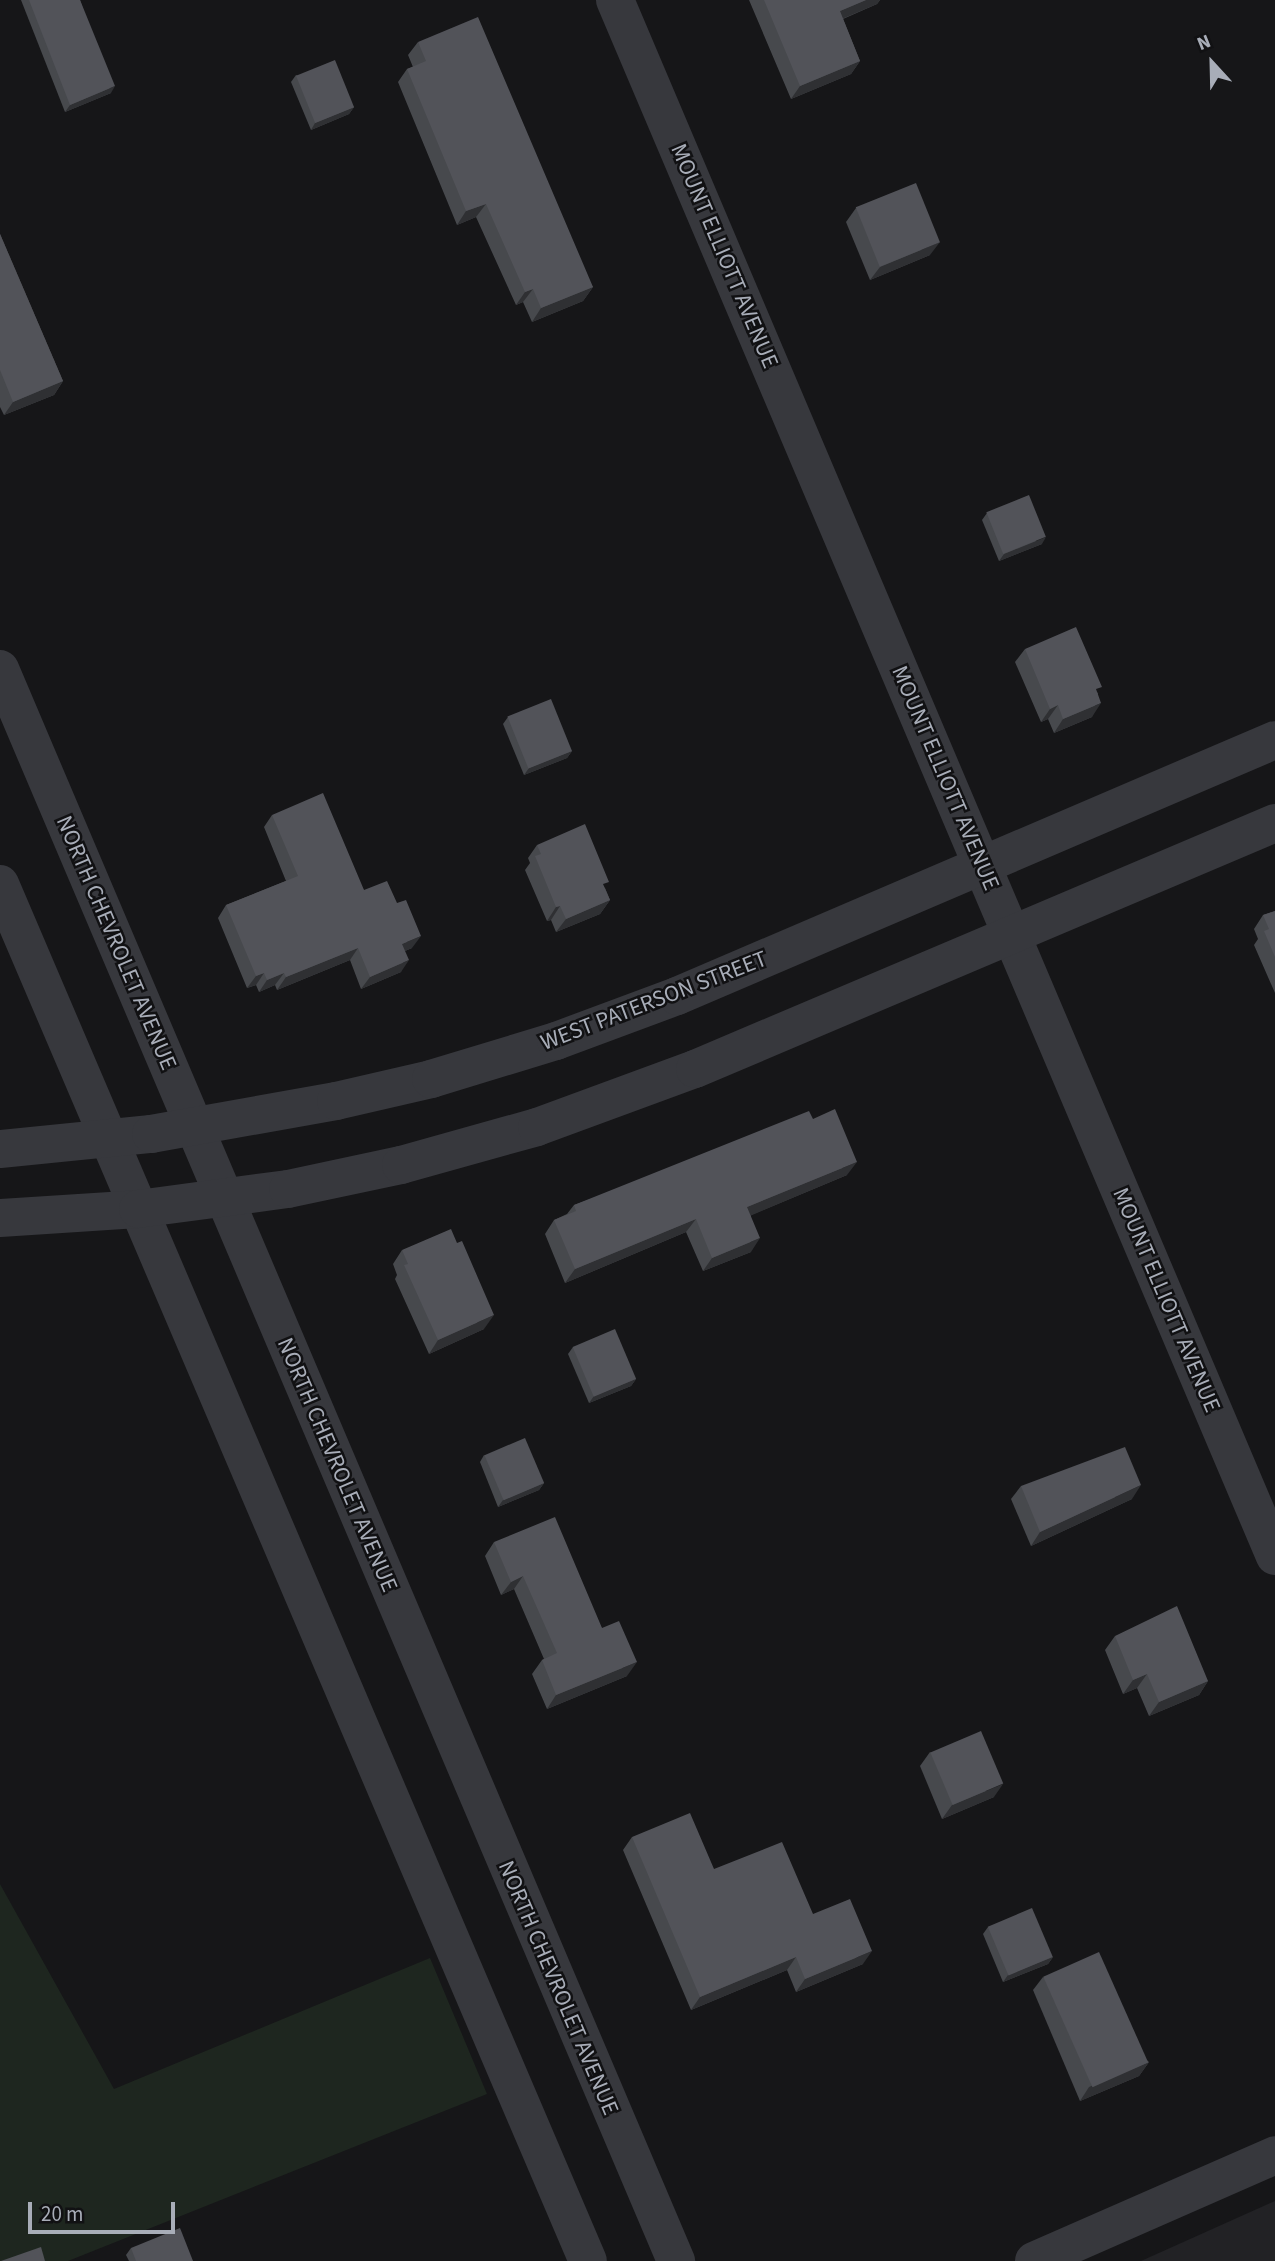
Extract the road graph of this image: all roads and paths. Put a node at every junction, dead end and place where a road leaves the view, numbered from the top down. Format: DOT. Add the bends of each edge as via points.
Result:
graph roads {
  1 [pos="615,0"];
  2 [pos="0,670"];
  3 [pos="1275,740"];
  4 [pos="1275,823"];
  5 [pos="982,865"];
  6 [pos="0,884"];
  7 [pos="1011,935"];
  8 [pos="194,1127"];
  9 [pos="109,1139"];
  10 [pos="0,1149"];
  11 [pos="225,1198"];
  12 [pos="138,1209"];
  13 [pos="0,1219"];
  14 [pos="1275,1556"];
  15 [pos="1275,2155"];
  16 [pos="588,2261"];
  17 [pos="676,2261"];
  18 [pos="1034,2261"];
  1 -- 5 [label="street, MOUNT ELLIOTT AVENUE"];
  2 -- 8 [label="street, NORTH CHEVROLET AVENUE"];
  3 -- 5 [label="street, WEST PATERSON STREET"];
  4 -- 7 [label="street"];
  5 -- 7 [label="street, MOUNT ELLIOTT AVENUE"];
  5 -- 8 [label="street, WEST PATERSON STREET" via="677,996 556,1041 386,1091"];
  6 -- 9 [label="street"];
  7 -- 11 [label="street" via="581,1112 401,1165"];
  7 -- 14 [label="street, MOUNT ELLIOTT AVENUE"];
  8 -- 9 [label="street, WEST PATERSON STREET"];
  8 -- 11 [label="street, NORTH CHEVROLET AVENUE"];
  9 -- 10 [label="street, WEST PATERSON STREET"];
  9 -- 12 [label="street"];
  11 -- 12 [label="street"];
  11 -- 17 [label="street, NORTH CHEVROLET AVENUE"];
  12 -- 13 [label="street"];
  12 -- 16 [label="street"];
  15 -- 18 [label="street"];
}
